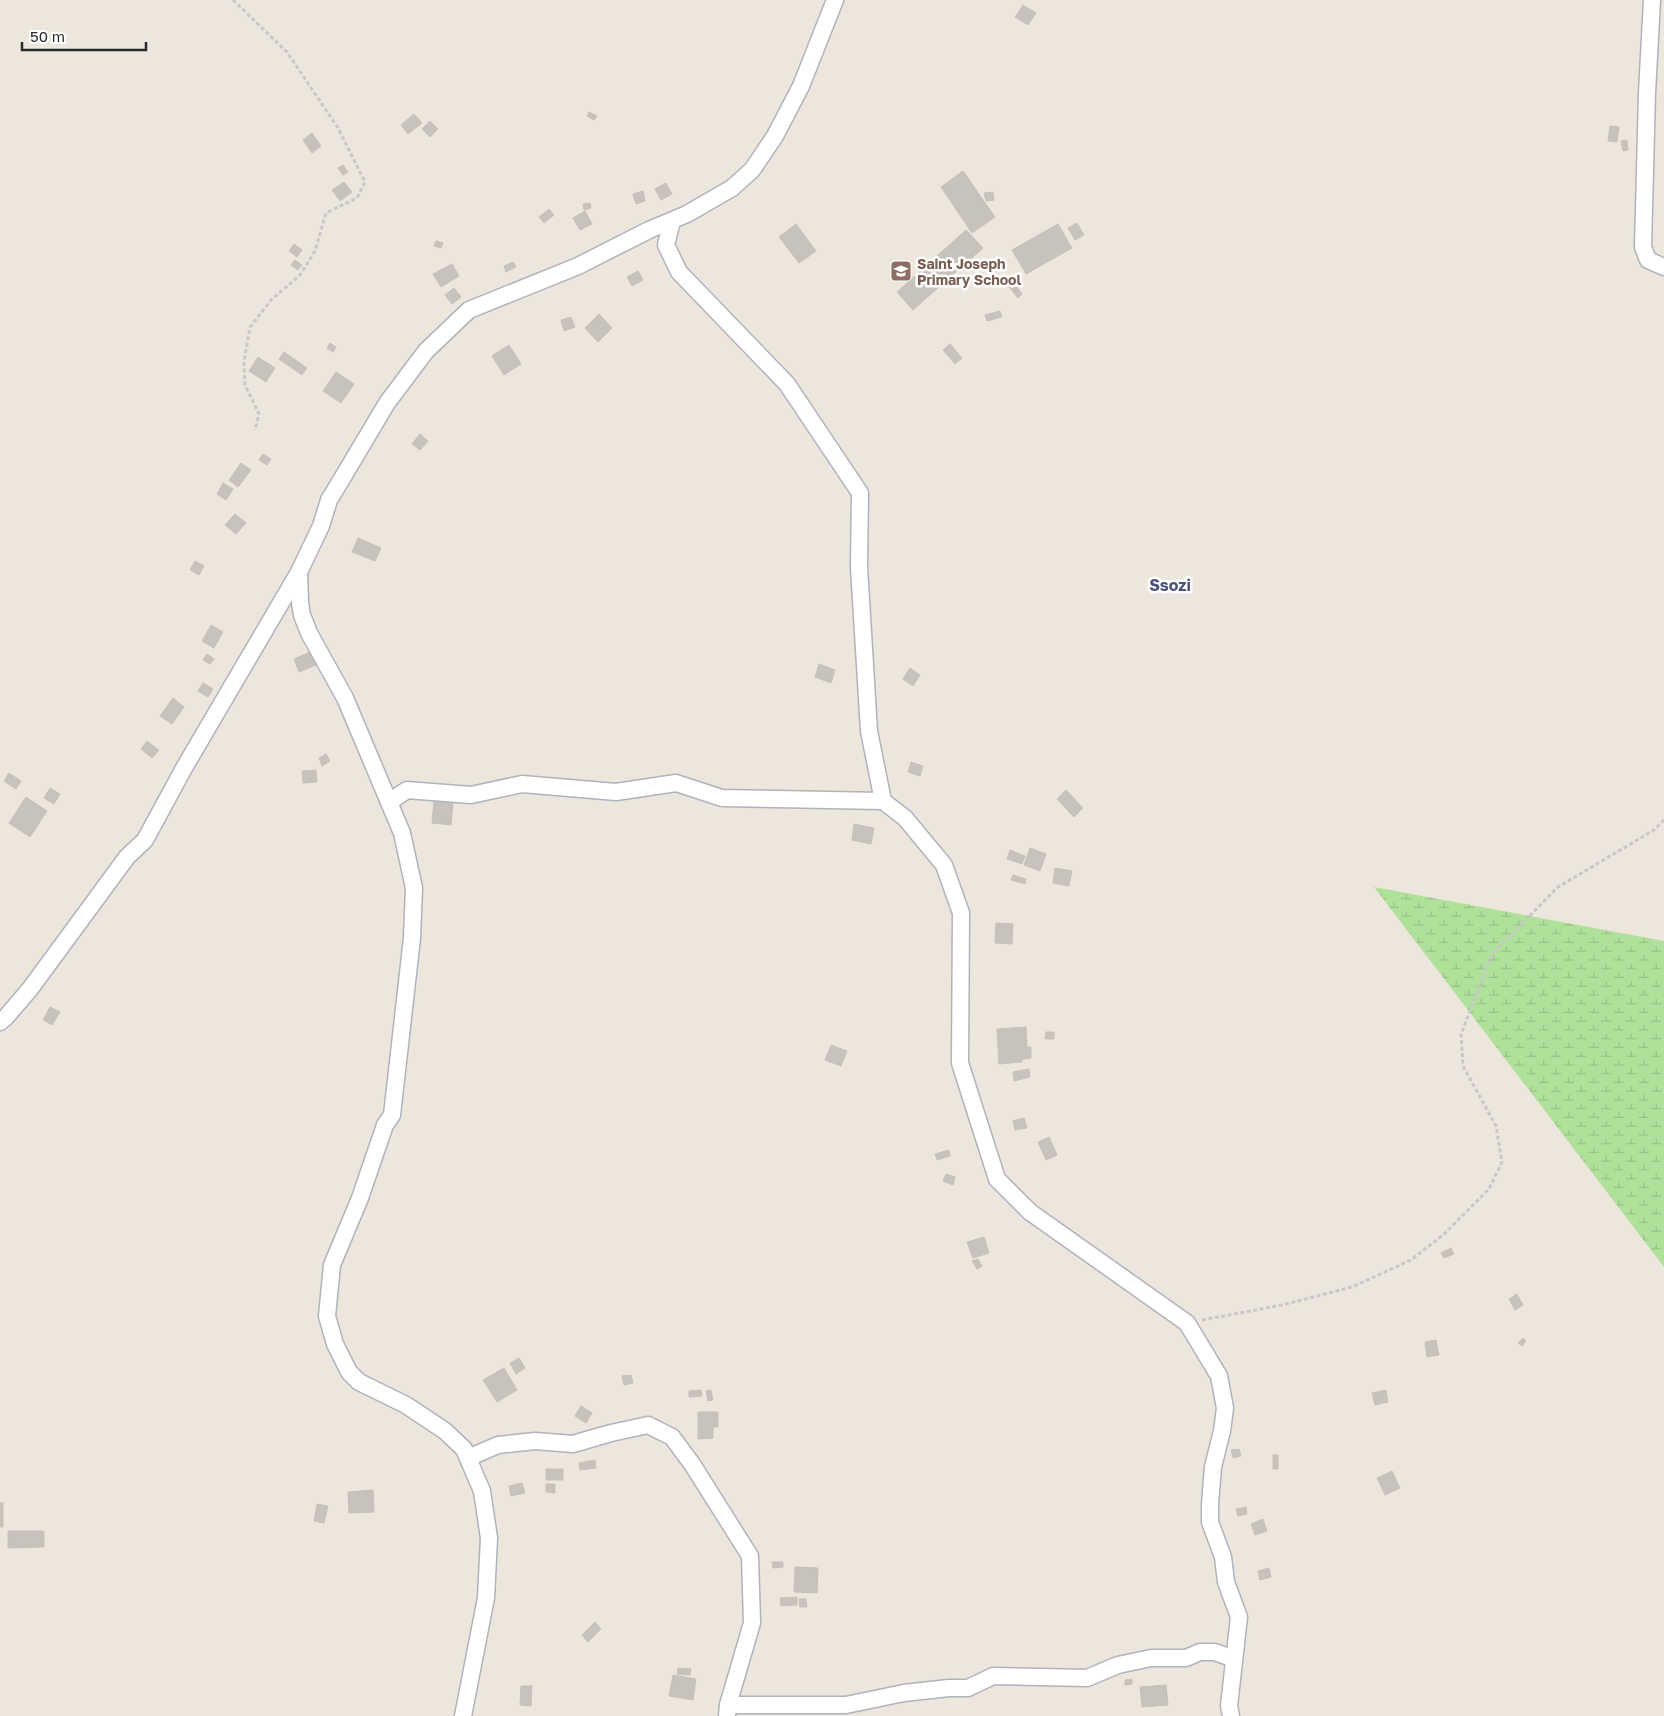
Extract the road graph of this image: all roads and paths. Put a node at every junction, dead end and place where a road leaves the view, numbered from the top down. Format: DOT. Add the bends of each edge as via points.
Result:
graph roads {
  1 [pos="234,0"];
  2 [pos="835,0"];
  3 [pos="1652,0"];
  4 [pos="672,220"];
  5 [pos="1664,267"];
  6 [pos="255,430"];
  7 [pos="299,572"];
  8 [pos="884,801"];
  9 [pos="389,802"];
  10 [pos="1664,820"];
  11 [pos="0,1022"];
  12 [pos="1187,1323"];
  13 [pos="468,1458"];
  14 [pos="1234,1659"];
  15 [pos="727,1711"];
  16 [pos="463,1716"];
  17 [pos="1231,1716"];
  1 -- 6 [label="path" via="287,52 338,128 365,182 357,198 326,213 315,252 300,275 271,300 250,327 244,362 245,385 259,414"];
  2 -- 4 [label="street" via="801,86 752,170 732,188"];
  3 -- 5 [label="street" via="1643,247 1648,260"];
  4 -- 7 [label="street" via="578,266 469,310 426,351 388,403 336,487"];
  4 -- 8 [label="street" via="666,245 679,272 787,384 860,493 859,567 869,731"];
  7 -- 9 [label="street" via="300,603 309,633 345,698"];
  7 -- 11 [label="street" via="145,840 127,857 30,989"];
  8 -- 9 [label="street" via="722,798 676,783 616,792 522,784 471,795 407,790"];
  8 -- 12 [label="street" via="905,818 944,865 961,913 960,1062 997,1179 1030,1212"];
  9 -- 13 [label="street" via="402,833 414,888 412,938 394,1106 332,1265 326,1316 349,1372 360,1382 406,1404 445,1431"];
  10 -- 12 [label="path" via="1654,830 1558,887 1492,954 1461,1034 1463,1066 1496,1126 1502,1162 1488,1189 1443,1235 1411,1260 1352,1287 1282,1305"];
  12 -- 14 [label="street" via="1219,1376 1225,1408 1213,1467 1210,1522 1223,1556 1226,1582 1239,1617"];
  13 -- 15 [label="street" via="498,1444 534,1441 573,1444 648,1425 672,1436 750,1556 752,1624"];
  13 -- 16 [label="street" via="482,1491 489,1538 486,1598"];
  14 -- 15 [label="street" via="1215,1652 1200,1652 1186,1658 1151,1658 1118,1665 1087,1678 993,1676 968,1688 904,1693 846,1705"];
  14 -- 17 [label="street" via="1229,1706"];
}
